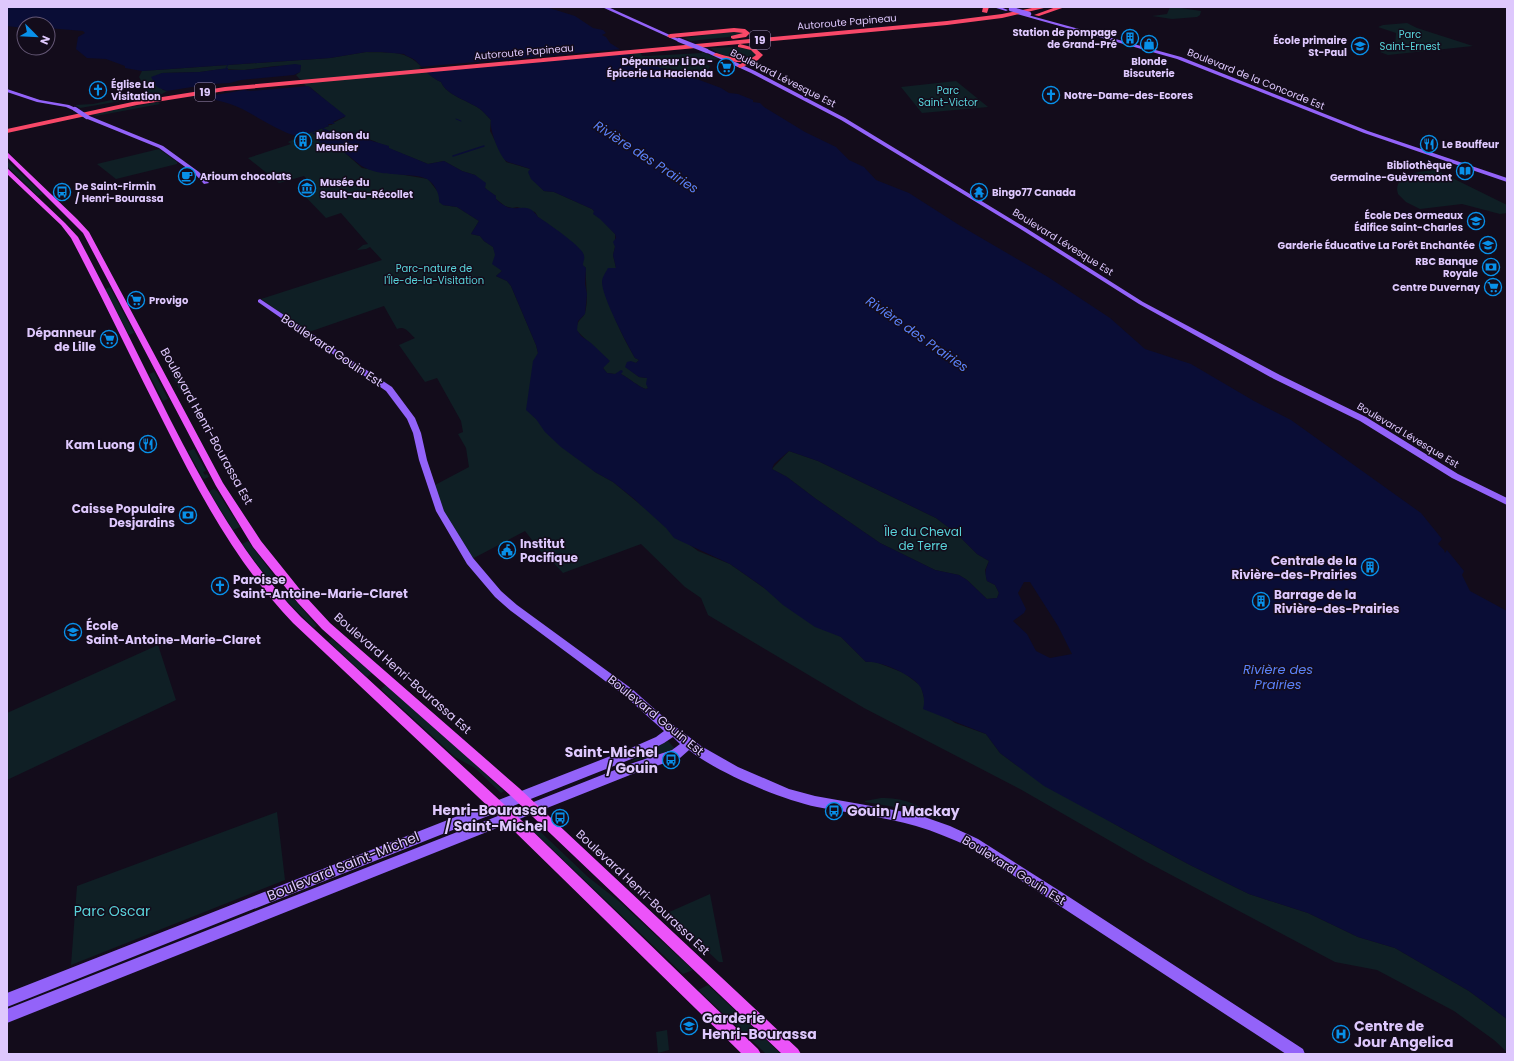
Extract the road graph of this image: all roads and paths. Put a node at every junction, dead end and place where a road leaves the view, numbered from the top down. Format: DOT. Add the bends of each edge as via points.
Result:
graph roads {
  1 [pos="604,7"];
  2 [pos="1034,7"];
  3 [pos="1062,7"];
  4 [pos="1004,8"];
  5 [pos="985,9"];
  6 [pos="1044,14"];
  7 [pos="1028,16"];
  8 [pos="890,27"];
  9 [pos="685,34"];
  10 [pos="670,36"];
  11 [pos="679,40"];
  12 [pos="697,43"];
  13 [pos="683,48"];
  14 [pos="637,50"];
  15 [pos="716,55"];
  16 [pos="753,60"];
  17 [pos="740,66"];
  18 [pos="405,71"];
  19 [pos="7,90"];
  20 [pos="7,128"];
  21 [pos="7,131"];
  22 [pos="7,154"];
  23 [pos="7,170"];
  24 [pos="1507,179"];
  25 [pos="206,183"];
  26 [pos="260,301"];
  27 [pos="1507,502"];
  28 [pos="673,731"];
  29 [pos="688,744"];
  30 [pos="521,798"];
  31 [pos="498,807"];
  32 [pos="533,808"];
  33 [pos="509,818"];
  34 [pos="7,1000"];
  35 [pos="7,1016"];
  36 [pos="753,1054"];
  37 [pos="793,1054"];
  38 [pos="1298,1054"];
  1 -- 10 [label="street, Boulevard Lévesque Est"];
  2 -- 8 [label="highway, Autoroute Papineau / 19" via="978,17"];
  3 -- 6 [label="highway"];
  4 -- 5 [label="highway"];
  4 -- 7 [label="street, bridge"];
  5 -- 8 [label="highway"];
  6 -- 7 [label="highway"];
  6 -- 7 [label="highway"];
  6 -- 8 [label="highway, Autoroute Papineau / 19"];
  6 -- 24 [label="street, Boulevard de la Concorde Est" via="1181,59 1364,131"];
  7 -- 8 [label="highway" via="934,27"];
  8 -- 12 [label="highway, Autoroute Papineau / 19"];
  8 -- 13 [label="highway, Autoroute Papineau / 19"];
  9 -- 10 [label="highway"];
  9 -- 11 [label="highway"];
  9 -- 12 [label="highway" via="737,30 747,33 744,36"];
  10 -- 11 [label="street, Boulevard Lévesque Est"];
  11 -- 15 [label="street, Boulevard Lévesque Est, bridge"];
  12 -- 14 [label="highway, Autoroute Papineau / 19"];
  13 -- 14 [label="highway, Autoroute Papineau / 19"];
  13 -- 16 [label="highway" via="747,47 759,53 759,57"];
  14 -- 18 [label="highway, Autoroute Papineau / 19"];
  15 -- 16 [label="highway" via="738,61"];
  15 -- 17 [label="street, Boulevard Lévesque Est"];
  16 -- 17 [label="highway"];
  17 -- 27 [label="street, Boulevard Lévesque Est" via="879,140 1141,303 1277,377 1363,419 1455,476"];
  18 -- 20 [label="highway, Autoroute Papineau / 19" via="204,89 129,101"];
  18 -- 21 [label="highway, Autoroute Papineau / 19" via="194,93"];
  19 -- 25 [label="street, bridge" via="39,101 68,106 87,117 161,147 197,173"];
  22 -- 30 [label="main road, Boulevard Henri-Bourassa Est" via="86,232 219,484 252,537 282,577 326,626"];
  23 -- 31 [label="main road" via="74,237 199,484 232,540 268,590 293,617"];
  26 -- 28 [label="street, Boulevard Gouin Est" via="389,389 411,418 440,511 470,561 505,601 628,692"];
  28 -- 29 [label="street, Boulevard Gouin Est"];
  28 -- 30 [label="street, Boulevard Saint-Michel" via="635,752"];
  29 -- 32 [label="street, Boulevard Saint-Michel" via="674,754"];
  29 -- 38 [label="street, Boulevard Gouin Est" via="728,768 788,794 916,820 974,843"];
  30 -- 31 [label="street, Boulevard Saint-Michel"];
  30 -- 32 [label="main road, Boulevard Henri-Bourassa Est"];
  31 -- 33 [label="main road"];
  31 -- 34 [label="street, Boulevard Saint-Michel"];
  32 -- 33 [label="street, Boulevard Saint-Michel"];
  32 -- 37 [label="main road, Boulevard Henri-Bourassa Est"];
  33 -- 35 [label="street, Boulevard Saint-Michel"];
  33 -- 36 [label="main road"];
}
